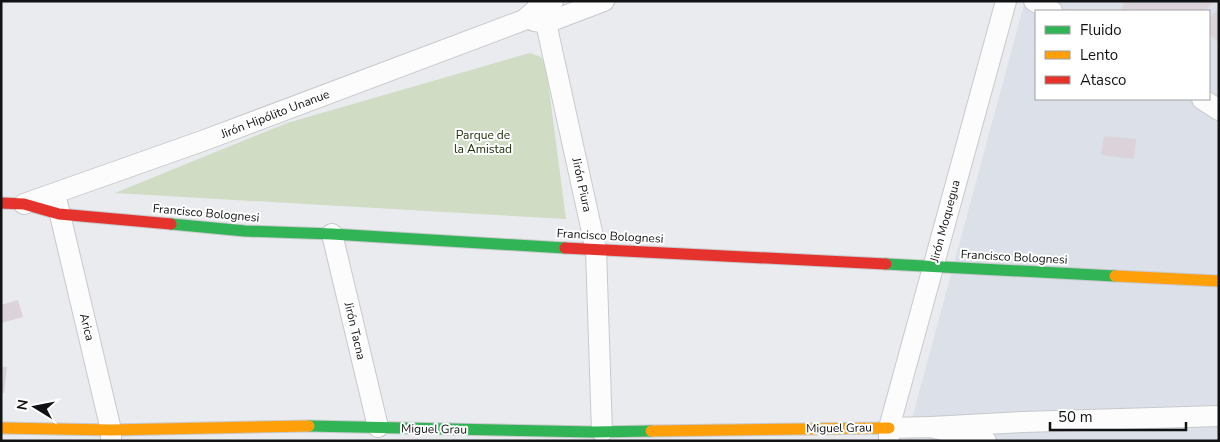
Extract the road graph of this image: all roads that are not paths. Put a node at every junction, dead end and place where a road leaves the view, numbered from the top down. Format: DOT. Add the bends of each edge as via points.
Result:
graph roads {
  1 [pos="604,1"];
  2 [pos="1006,1"];
  3 [pos="1034,1"];
  4 [pos="544,8"];
  5 [pos="1050,10"];
  6 [pos="1204,100"];
  7 [pos="1219,110"];
  8 [pos="55,192"];
  9 [pos="1,203"];
  10 [pos="24,204"];
  11 [pos="59,214"];
  12 [pos="332,234"];
  13 [pos="596,250"];
  14 [pos="933,267"];
  15 [pos="1219,281"];
  16 [pos="1219,416"];
  17 [pos="378,427"];
  18 [pos="931,427"];
  19 [pos="1,428"];
  20 [pos="286,433"];
  21 [pos="889,434"];
  22 [pos="111,435"];
  23 [pos="596,435"];
  24 [pos="986,441"];
  1 -- 4 [label="street, Jirón Hipólito Unanue"];
  2 -- 14 [label="street, Jirón Moquegua"];
  3 -- 5 [label="street"];
  4 -- 8 [label="street, Jirón Hipólito Unanue" via="524,20 205,140"];
  4 -- 13 [label="street, Jirón Piura"];
  6 -- 7 [label="street"];
  8 -- 10 [label="street, Jirón Hipólito Unanue"];
  8 -- 11 [label="street, Arica"];
  9 -- 10 [label="street, Francisco Bolognesi"];
  10 -- 11 [label="street, Francisco Bolognesi"];
  11 -- 12 [label="street, Francisco Bolognesi" via="244,231"];
  11 -- 22 [label="street, Arica"];
  12 -- 13 [label="street, Francisco Bolognesi"];
  12 -- 17 [label="street, Jirón Tacna"];
  13 -- 14 [label="street, Francisco Bolognesi"];
  13 -- 23 [label="street, Jirón Piura"];
  14 -- 15 [label="street, Francisco Bolognesi"];
  14 -- 21 [label="street, Jirón Moquegua"];
  16 -- 18 [label="street"];
  17 -- 20 [label="street, Miguel Grau"];
  17 -- 23 [label="street, Miguel Grau"];
  18 -- 21 [label="street, Miguel Grau"];
  18 -- 24 [label="street, Miguel Grau"];
  19 -- 22 [label="street, Miguel Grau"];
  20 -- 22 [label="street, Miguel Grau"];
  21 -- 23 [label="street, Miguel Grau"];
}
